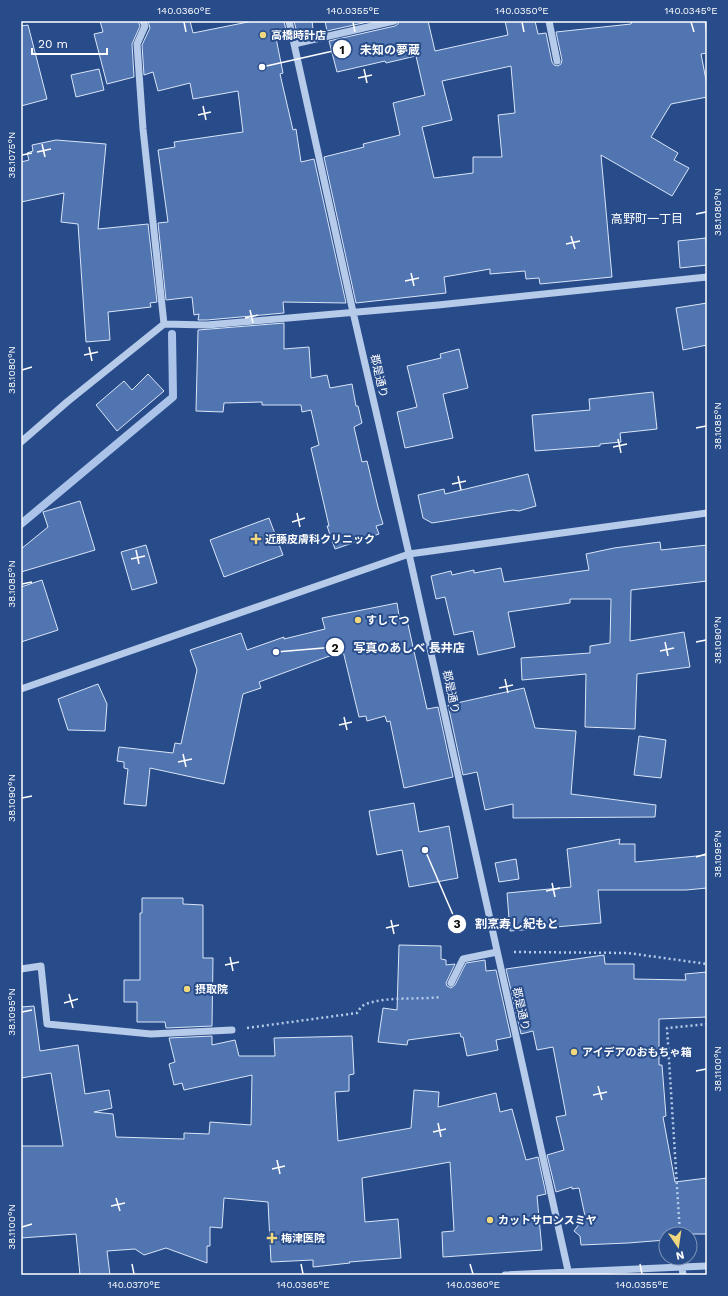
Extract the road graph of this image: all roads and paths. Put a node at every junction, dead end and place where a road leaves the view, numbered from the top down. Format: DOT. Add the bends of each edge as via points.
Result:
graph roads {
  1 [pos="143,21"];
  2 [pos="289,21"];
  3 [pos="394,21"];
  4 [pos="549,21"];
  5 [pos="294,44"];
  6 [pos="557,61"];
  7 [pos="707,277"];
  8 [pos="353,312"];
  9 [pos="164,324"];
  10 [pos="21,442"];
  11 [pos="707,513"];
  12 [pos="409,554"];
  13 [pos="21,689"];
  14 [pos="497,952"];
  15 [pos="707,964"];
  16 [pos="21,969"];
  17 [pos="451,983"];
  18 [pos="707,1024"];
  19 [pos="232,1030"];
  20 [pos="679,1226"];
  21 [pos="707,1266"];
  22 [pos="682,1271"];
  23 [pos="569,1273"];
  24 [pos="505,1275"];
  1 -- 9 [label="street" via="145,26 137,44 143,129"];
  2 -- 5 [label="street, 郡是通り"];
  3 -- 5 [label="street"];
  4 -- 6 [label="street"];
  5 -- 8 [label="street, 郡是通り"];
  7 -- 8 [label="street"];
  8 -- 9 [label="street" via="207,325"];
  8 -- 12 [label="street, 郡是通り"];
  9 -- 10 [label="street"];
  11 -- 12 [label="street"];
  12 -- 13 [label="street"];
  12 -- 14 [label="street, 郡是通り"];
  14 -- 15 [label="path" via="628,953"];
  14 -- 17 [label="street" via="463,959"];
  14 -- 23 [label="street, 郡是通り"];
  16 -- 19 [label="street" via="41,966 47,1024 151,1034"];
  17 -- 19 [label="path" via="444,996 388,1000 364,1004 357,1013"];
  18 -- 20 [label="path" via="667,1028"];
  21 -- 22 [label="street"];
  22 -- 23 [label="street"];
  23 -- 24 [label="street"];
}
